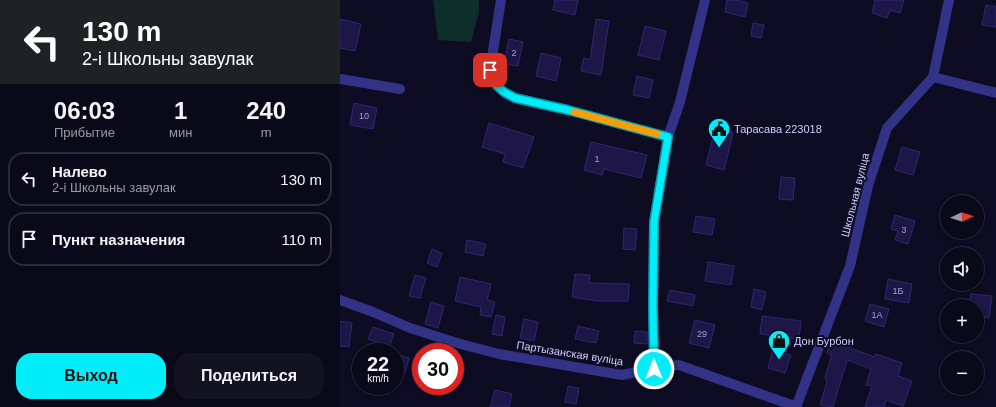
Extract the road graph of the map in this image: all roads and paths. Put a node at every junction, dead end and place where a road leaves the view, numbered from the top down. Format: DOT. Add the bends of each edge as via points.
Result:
graph roads {
  1 [pos="501,0"];
  2 [pos="705,0"];
  3 [pos="948,0"];
  4 [pos="933,77"];
  5 [pos="340,79"];
  6 [pos="400,89"];
  7 [pos="996,93"];
  8 [pos="668,137"];
  9 [pos="340,300"];
  10 [pos="654,369"];
  11 [pos="796,407"];
  1 -- 8 [label="street" via="490,70 496,85 504,92 515,98"];
  2 -- 8 [label="street" via="680,102"];
  3 -- 4 [label="street"];
  4 -- 7 [label="street"];
  4 -- 11 [label="street, Школьная вуліца" via="887,128 868,186 850,266"];
  5 -- 6 [label="street"];
  8 -- 10 [label="street" via="654,222"];
  9 -- 10 [label="street, Партызанская вуліца" via="410,328 499,354 622,375"];
  10 -- 11 [label="street, Партызанская вуліца" via="679,365"];
}
